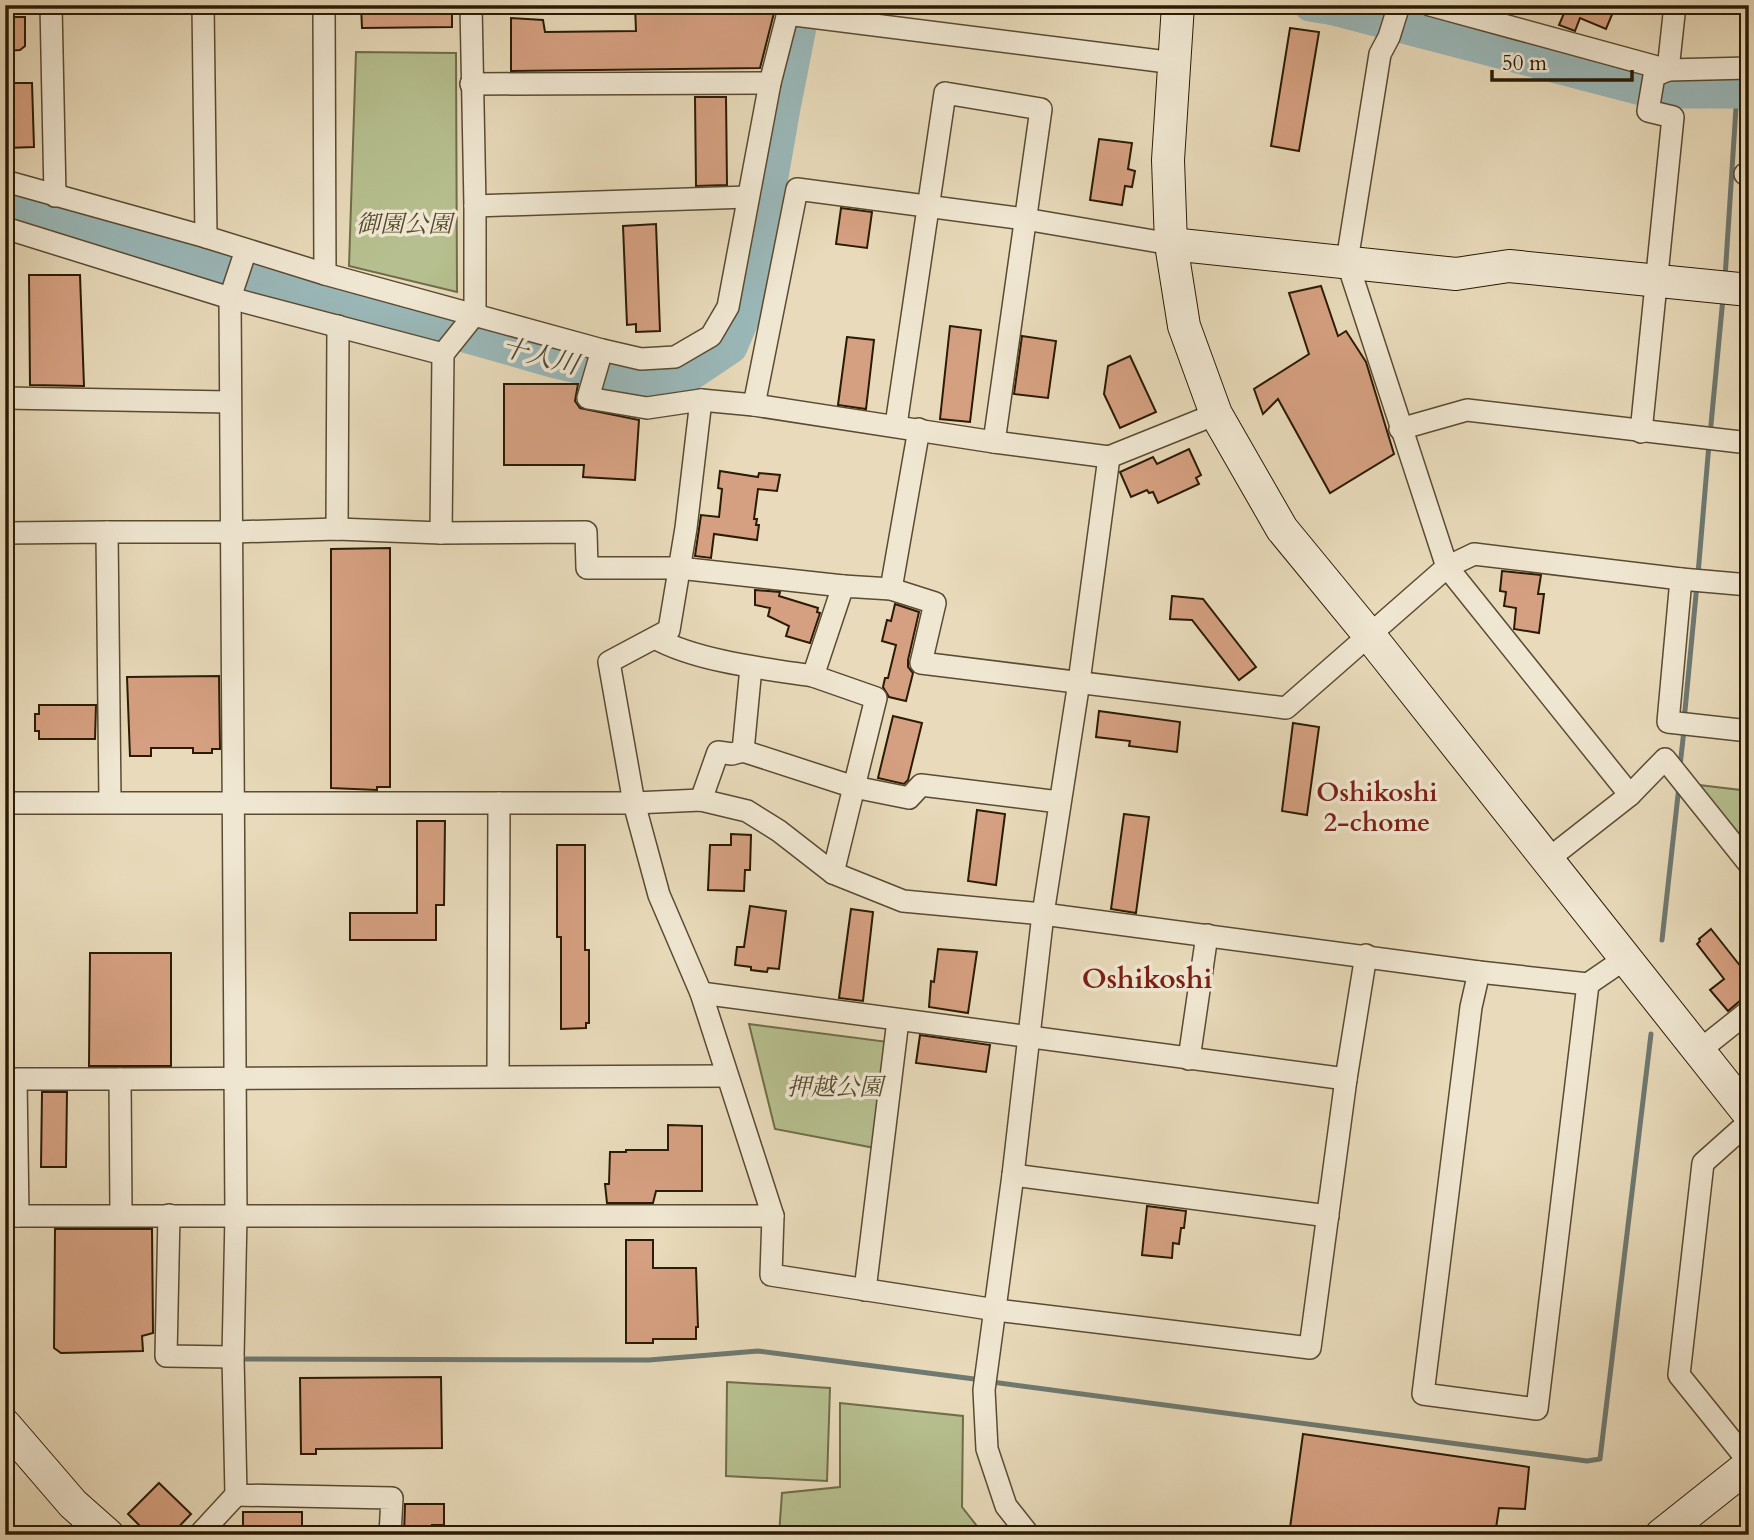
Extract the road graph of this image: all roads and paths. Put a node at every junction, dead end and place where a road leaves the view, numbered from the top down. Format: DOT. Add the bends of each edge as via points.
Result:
graph roads {
  1 [pos="51,5"];
  2 [pos="203,5"];
  3 [pos="324,5"];
  4 [pos="471,5"];
  5 [pos="1178,5"];
  6 [pos="1430,5"];
  7 [pos="1675,5"];
  8 [pos="1398,7"];
  9 [pos="792,11"];
  10 [pos="1175,63"];
  11 [pos="1749,68"];
  12 [pos="1661,73"];
  13 [pos="770,83"];
  14 [pos="471,84"];
  15 [pos="5,181"];
  16 [pos="55,196"];
  17 [pos="748,197"];
  18 [pos="475,206"];
  19 [pos="928,206"];
  20 [pos="1026,219"];
  21 [pos="5,228"];
  22 [pos="206,237"];
  23 [pos="1171,244"];
  24 [pos="245,254"];
  25 [pos="1347,261"];
  26 [pos="325,274"];
  27 [pos="1655,279"];
  28 [pos="1733,288"];
  29 [pos="233,291"];
  30 [pos="471,318"];
  31 [pos="338,326"];
  32 [pos="446,351"];
  33 [pos="601,354"];
  34 [pos="5,398"];
  35 [pos="701,400"];
  36 [pos="229,402"];
  37 [pos="754,405"];
  38 [pos="1216,414"];
  39 [pos="896,425"];
  40 [pos="919,429"];
  41 [pos="1400,429"];
  42 [pos="1641,432"];
  43 [pos="994,442"];
  44 [pos="1749,443"];
  45 [pos="1108,457"];
  46 [pos="337,529"];
  47 [pos="107,532"];
  48 [pos="233,532"];
  49 [pos="5,533"];
  50 [pos="440,533"];
  51 [pos="1447,567"];
  52 [pos="679,568"];
  53 [pos="1692,580"];
  54 [pos="1749,585"];
  55 [pos="843,586"];
  56 [pos="891,589"];
  57 [pos="1370,636"];
  58 [pos="655,638"];
  59 [pos="751,667"];
  60 [pos="814,676"];
  61 [pos="1079,682"];
  62 [pos="1678,723"];
  63 [pos="1749,731"];
  64 [pos="743,751"];
  65 [pos="1673,770"];
  66 [pos="854,787"];
  67 [pos="1630,795"];
  68 [pos="701,800"];
  69 [pos="1059,802"];
  70 [pos="5,803"];
  71 [pos="110,803"];
  72 [pos="234,803"];
  73 [pos="499,803"];
  74 [pos="634,803"];
  75 [pos="1547,860"];
  76 [pos="1749,864"];
  77 [pos="833,873"];
  78 [pos="1043,914"];
  79 [pos="1207,935"];
  80 [pos="1366,955"];
  81 [pos="1626,958"];
  82 [pos="1479,972"];
  83 [pos="1588,984"];
  84 [pos="701,993"];
  85 [pos="1749,1010"];
  86 [pos="898,1020"];
  87 [pos="1028,1038"];
  88 [pos="1700,1050"];
  89 [pos="1189,1059"];
  90 [pos="498,1076"];
  91 [pos="726,1076"];
  92 [pos="233,1078"];
  93 [pos="120,1079"];
  94 [pos="1346,1079"];
  95 [pos="1749,1114"];
  96 [pos="1749,1122"];
  97 [pos="1013,1175"];
  98 [pos="121,1214"];
  99 [pos="169,1215"];
  100 [pos="11,1216"];
  101 [pos="236,1216"];
  102 [pos="773,1216"];
  103 [pos="1328,1216"];
  104 [pos="865,1290"];
  105 [pos="996,1310"];
  106 [pos="233,1357"];
  107 [pos="5,1425"];
  108 [pos="1749,1464"];
  109 [pos="236,1495"];
  110 [pos="108,1535"];
  111 [pos="200,1535"];
  112 [pos="390,1535"];
  113 [pos="1029,1535"];
  114 [pos="1661,1535"];
  1 -- 16 [label="street"];
  2 -- 22 [label="street"];
  3 -- 26 [label="street"];
  4 -- 14 [label="street"];
  5 -- 10 [label="street"];
  6 -- 12 [label="street"];
  7 -- 12 [label="street"];
  8 -- 25 [label="street" via="1380,54"];
  9 -- 10 [label="street"];
  9 -- 13 [label="street"];
  10 -- 23 [label="street" via="1168,160"];
  11 -- 12 [label="street"];
  12 -- 27 [label="street" via="1648,111 1672,117"];
  13 -- 14 [label="street"];
  13 -- 17 [label="street"];
  14 -- 18 [label="street"];
  15 -- 16 [label="street"];
  16 -- 22 [label="street"];
  17 -- 18 [label="street"];
  17 -- 33 [label="street" via="728,307 711,335 675,357"];
  18 -- 30 [label="street"];
  19 -- 20 [label="street"];
  19 -- 20 [label="street" via="945,93 1041,109"];
  19 -- 37 [label="street" via="797,189"];
  19 -- 39 [label="street"];
  20 -- 23 [label="street"];
  20 -- 43 [label="street"];
  21 -- 29 [label="street"];
  22 -- 24 [label="street"];
  23 -- 25 [label="street"];
  23 -- 38 [label="street" via="1184,326"];
  24 -- 26 [label="street"];
  24 -- 29 [label="street"];
  25 -- 27 [label="street" via="1456,274 1509,266"];
  25 -- 41 [label="street"];
  26 -- 30 [label="street"];
  27 -- 28 [label="street"];
  27 -- 42 [label="street"];
  29 -- 31 [label="street"];
  29 -- 36 [label="street"];
  30 -- 32 [label="street"];
  30 -- 33 [label="street"];
  31 -- 32 [label="street"];
  31 -- 46 [label="street"];
  32 -- 50 [label="street"];
  33 -- 35 [label="street" via="588,398 648,408"];
  34 -- 36 [label="street"];
  35 -- 37 [label="street"];
  35 -- 52 [label="street"];
  36 -- 48 [label="street"];
  37 -- 39 [label="street"];
  38 -- 45 [label="street"];
  38 -- 57 [label="street" via="1282,529"];
  39 -- 40 [label="street"];
  40 -- 43 [label="street"];
  40 -- 56 [label="street"];
  41 -- 42 [label="street" via="1466,410"];
  41 -- 51 [label="street"];
  42 -- 44 [label="street"];
  43 -- 45 [label="street"];
  45 -- 61 [label="street"];
  46 -- 48 [label="street"];
  46 -- 50 [label="street"];
  47 -- 48 [label="street"];
  47 -- 49 [label="street"];
  47 -- 71 [label="street"];
  48 -- 72 [label="street"];
  50 -- 52 [label="street" via="586,532 587,568"];
  51 -- 53 [label="street" via="1475,554"];
  51 -- 57 [label="street"];
  51 -- 67 [label="street"];
  52 -- 55 [label="street"];
  52 -- 58 [label="street" via="669,630"];
  53 -- 54 [label="street"];
  53 -- 62 [label="street"];
  55 -- 56 [label="street"];
  55 -- 60 [label="street"];
  56 -- 61 [label="street" via="935,603 921,663"];
  57 -- 61 [label="street" via="1286,708"];
  57 -- 75 [label="street"];
  58 -- 59 [label="street" via="670,647"];
  58 -- 74 [label="street" via="609,662"];
  59 -- 60 [label="street"];
  59 -- 64 [label="street"];
  60 -- 66 [label="street" via="876,698"];
  61 -- 69 [label="street"];
  62 -- 63 [label="street"];
  62 -- 65 [label="street"];
  64 -- 66 [label="street"];
  64 -- 68 [label="street" via="718,752"];
  65 -- 67 [label="street"];
  65 -- 76 [label="street"];
  66 -- 69 [label="street" via="909,798 921,785"];
  66 -- 77 [label="street"];
  67 -- 75 [label="street"];
  68 -- 74 [label="street"];
  68 -- 77 [label="street" via="747,811"];
  69 -- 78 [label="street"];
  70 -- 71 [label="street"];
  71 -- 72 [label="street"];
  72 -- 73 [label="street"];
  72 -- 92 [label="street"];
  73 -- 74 [label="street"];
  73 -- 90 [label="street"];
  74 -- 84 [label="street" via="659,895"];
  75 -- 81 [label="street"];
  77 -- 78 [label="street" via="903,901"];
  78 -- 79 [label="street"];
  78 -- 87 [label="street"];
  79 -- 80 [label="street"];
  79 -- 89 [label="street"];
  80 -- 82 [label="street"];
  80 -- 94 [label="street"];
  81 -- 83 [label="street"];
  81 -- 88 [label="street"];
  82 -- 83 [label="street"];
  82 -- 83 [label="street" via="1423,1394 1537,1409"];
  84 -- 86 [label="street"];
  84 -- 91 [label="street"];
  85 -- 88 [label="street"];
  86 -- 87 [label="street"];
  86 -- 104 [label="street"];
  87 -- 89 [label="street"];
  87 -- 97 [label="street"];
  88 -- 95 [label="street"];
  89 -- 94 [label="street"];
  90 -- 91 [label="street"];
  90 -- 92 [label="street"];
  91 -- 102 [label="street"];
  92 -- 93 [label="street"];
  92 -- 101 [label="street"];
  93 -- 98 [label="street"];
  93 -- 100 [label="street" via="16,1079"];
  94 -- 103 [label="street"];
  96 -- 108 [label="street" via="1703,1163 1679,1375"];
  97 -- 103 [label="street"];
  97 -- 105 [label="street"];
  98 -- 99 [label="street"];
  98 -- 100 [label="street"];
  99 -- 101 [label="street"];
  99 -- 106 [label="street" via="166,1356"];
  101 -- 102 [label="street"];
  101 -- 106 [label="street"];
  102 -- 104 [label="street" via="771,1275"];
  103 -- 105 [label="street" via="1310,1348"];
  104 -- 105 [label="street"];
  105 -- 113 [label="street" via="986,1381 987,1449 1006,1506"];
  106 -- 109 [label="street"];
  107 -- 110 [label="street" via="73,1504"];
  108 -- 114 [label="street"];
  109 -- 111 [label="street"];
  109 -- 112 [label="street" via="392,1498"];
}
